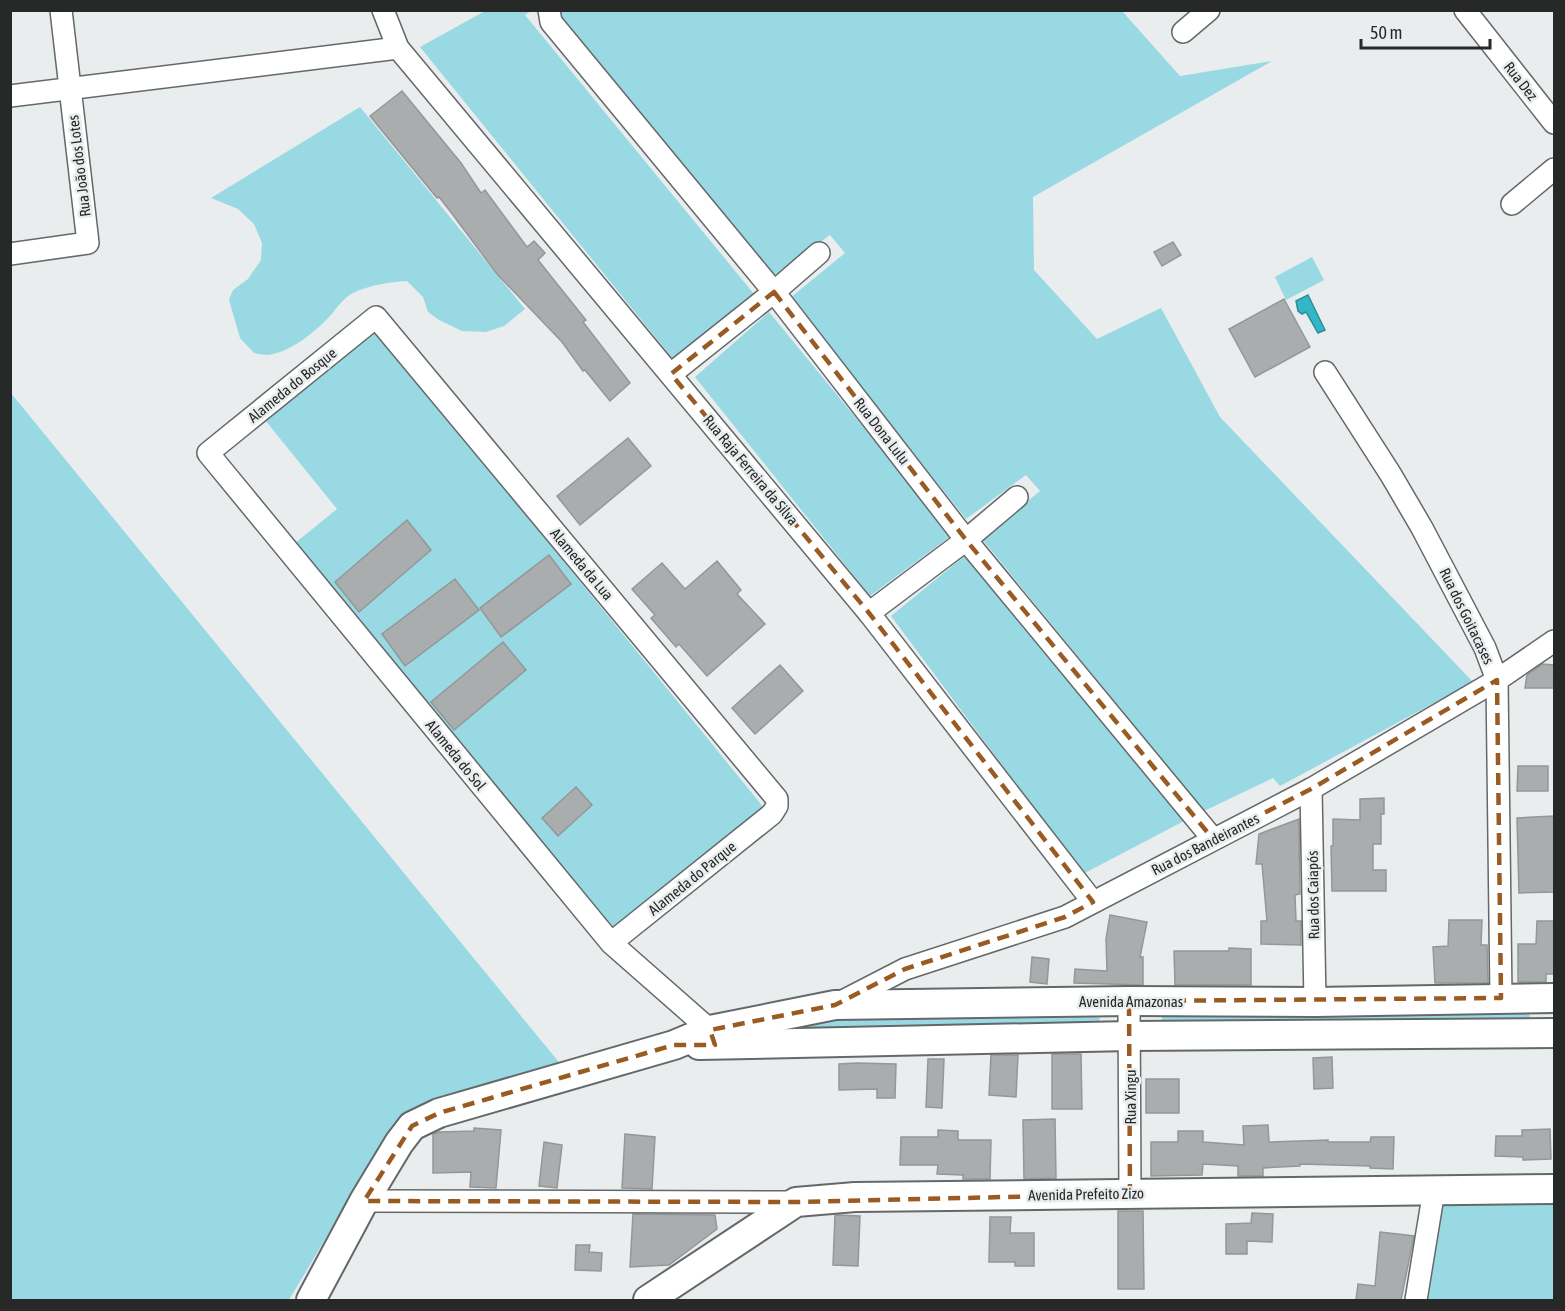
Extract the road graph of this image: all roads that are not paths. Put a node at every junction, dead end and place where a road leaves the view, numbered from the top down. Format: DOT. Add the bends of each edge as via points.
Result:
graph roads {
  1 [pos="61,10"];
  2 [pos="383,10"];
  3 [pos="1209,10"];
  4 [pos="1465,10"];
  5 [pos="550,16"];
  6 [pos="1183,32"];
  7 [pos="398,48"];
  8 [pos="70,88"];
  9 [pos="10,96"];
  10 [pos="1554,123"];
  11 [pos="1554,169"];
  12 [pos="1512,204"];
  13 [pos="10,254"];
  14 [pos="819,254"];
  15 [pos="774,292"];
  16 [pos="376,317"];
  17 [pos="1325,372"];
  18 [pos="671,374"];
  19 [pos="208,453"];
  20 [pos="1017,497"];
  21 [pos="966,540"];
  22 [pos="869,613"];
  23 [pos="1554,641"];
  24 [pos="1497,680"];
  25 [pos="1311,789"];
  26 [pos="772,814"];
  27 [pos="1213,839"];
  28 [pos="1093,902"];
  29 [pos="611,943"];
  30 [pos="1501,998"];
  31 [pos="1554,998"];
  32 [pos="1129,1001"];
  33 [pos="1315,1002"];
  34 [pos="835,1005"];
  35 [pos="1554,1033"];
  36 [pos="1130,1036"];
  37 [pos="712,1038"];
  38 [pos="1554,1189"];
  39 [pos="1434,1190"];
  40 [pos="1130,1194"];
  41 [pos="364,1201"];
  42 [pos="796,1202"];
  43 [pos="311,1300"];
  44 [pos="648,1300"];
  45 [pos="1416,1300"];
  1 -- 8 [label="street, Rua João dos Lotes"];
  2 -- 7 [label="street, Rua Raja Ferreira da Silva"];
  3 -- 6 [label="street"];
  4 -- 10 [label="street, Rua Dez"];
  5 -- 15 [label="street, Rua Dona Lulu"];
  7 -- 8 [label="street"];
  7 -- 18 [label="street, Rua Raja Ferreira da Silva"];
  8 -- 9 [label="street"];
  8 -- 13 [label="street, Rua João dos Lotes" via="88,243"];
  11 -- 12 [label="street"];
  14 -- 15 [label="street"];
  15 -- 18 [label="street"];
  15 -- 21 [label="street, Rua Dona Lulu"];
  16 -- 19 [label="street, Alameda do Bosque"];
  16 -- 26 [label="street, Alameda da Lua" via="772,792 777,799"];
  17 -- 24 [label="street, Rua dos Goitacases" via="1422,528 1485,648"];
  18 -- 22 [label="street, Rua Raja Ferreira da Silva"];
  19 -- 29 [label="street, Alameda do Sol"];
  20 -- 21 [label="street"];
  21 -- 22 [label="street"];
  21 -- 27 [label="street, Rua Dona Lulu"];
  22 -- 28 [label="street, Rua Raja Ferreira da Silva"];
  23 -- 24 [label="street, Rua dos Bandeirantes"];
  24 -- 25 [label="street, Rua dos Bandeirantes"];
  24 -- 30 [label="street, Rua dos Goitacases"];
  25 -- 27 [label="street, Rua dos Bandeirantes"];
  25 -- 33 [label="street, Rua dos Caiapós"];
  26 -- 29 [label="street, Alameda do Parque"];
  27 -- 28 [label="street, Rua dos Bandeirantes"];
  28 -- 34 [label="street, Rua dos Bandeirantes" via="1065,917 905,969"];
  29 -- 37 [label="street, Alameda do Sol"];
  30 -- 31 [label="main road, Avenida Amazonas"];
  30 -- 33 [label="main road, Avenida Amazonas"];
  32 -- 33 [label="main road, Avenida Amazonas"];
  32 -- 34 [label="main road, Avenida Amazonas"];
  32 -- 36 [label="street, Rua Xingu"];
  34 -- 37 [label="main road, Avenida Amazonas"];
  35 -- 36 [label="main road"];
  36 -- 37 [label="main road"];
  36 -- 40 [label="street, Rua Xingu"];
  37 -- 41 [label="main road" via="674,1045 439,1113 412,1126"];
  38 -- 39 [label="main road, Avenida Prefeito Zizo"];
  39 -- 40 [label="main road, Avenida Prefeito Zizo"];
  39 -- 45 [label="street"];
  40 -- 42 [label="main road, Avenida Prefeito Zizo" via="855,1197"];
  41 -- 42 [label="street"];
  41 -- 43 [label="main road"];
  42 -- 44 [label="main road, Avenida Prefeito Zizo"];
}
